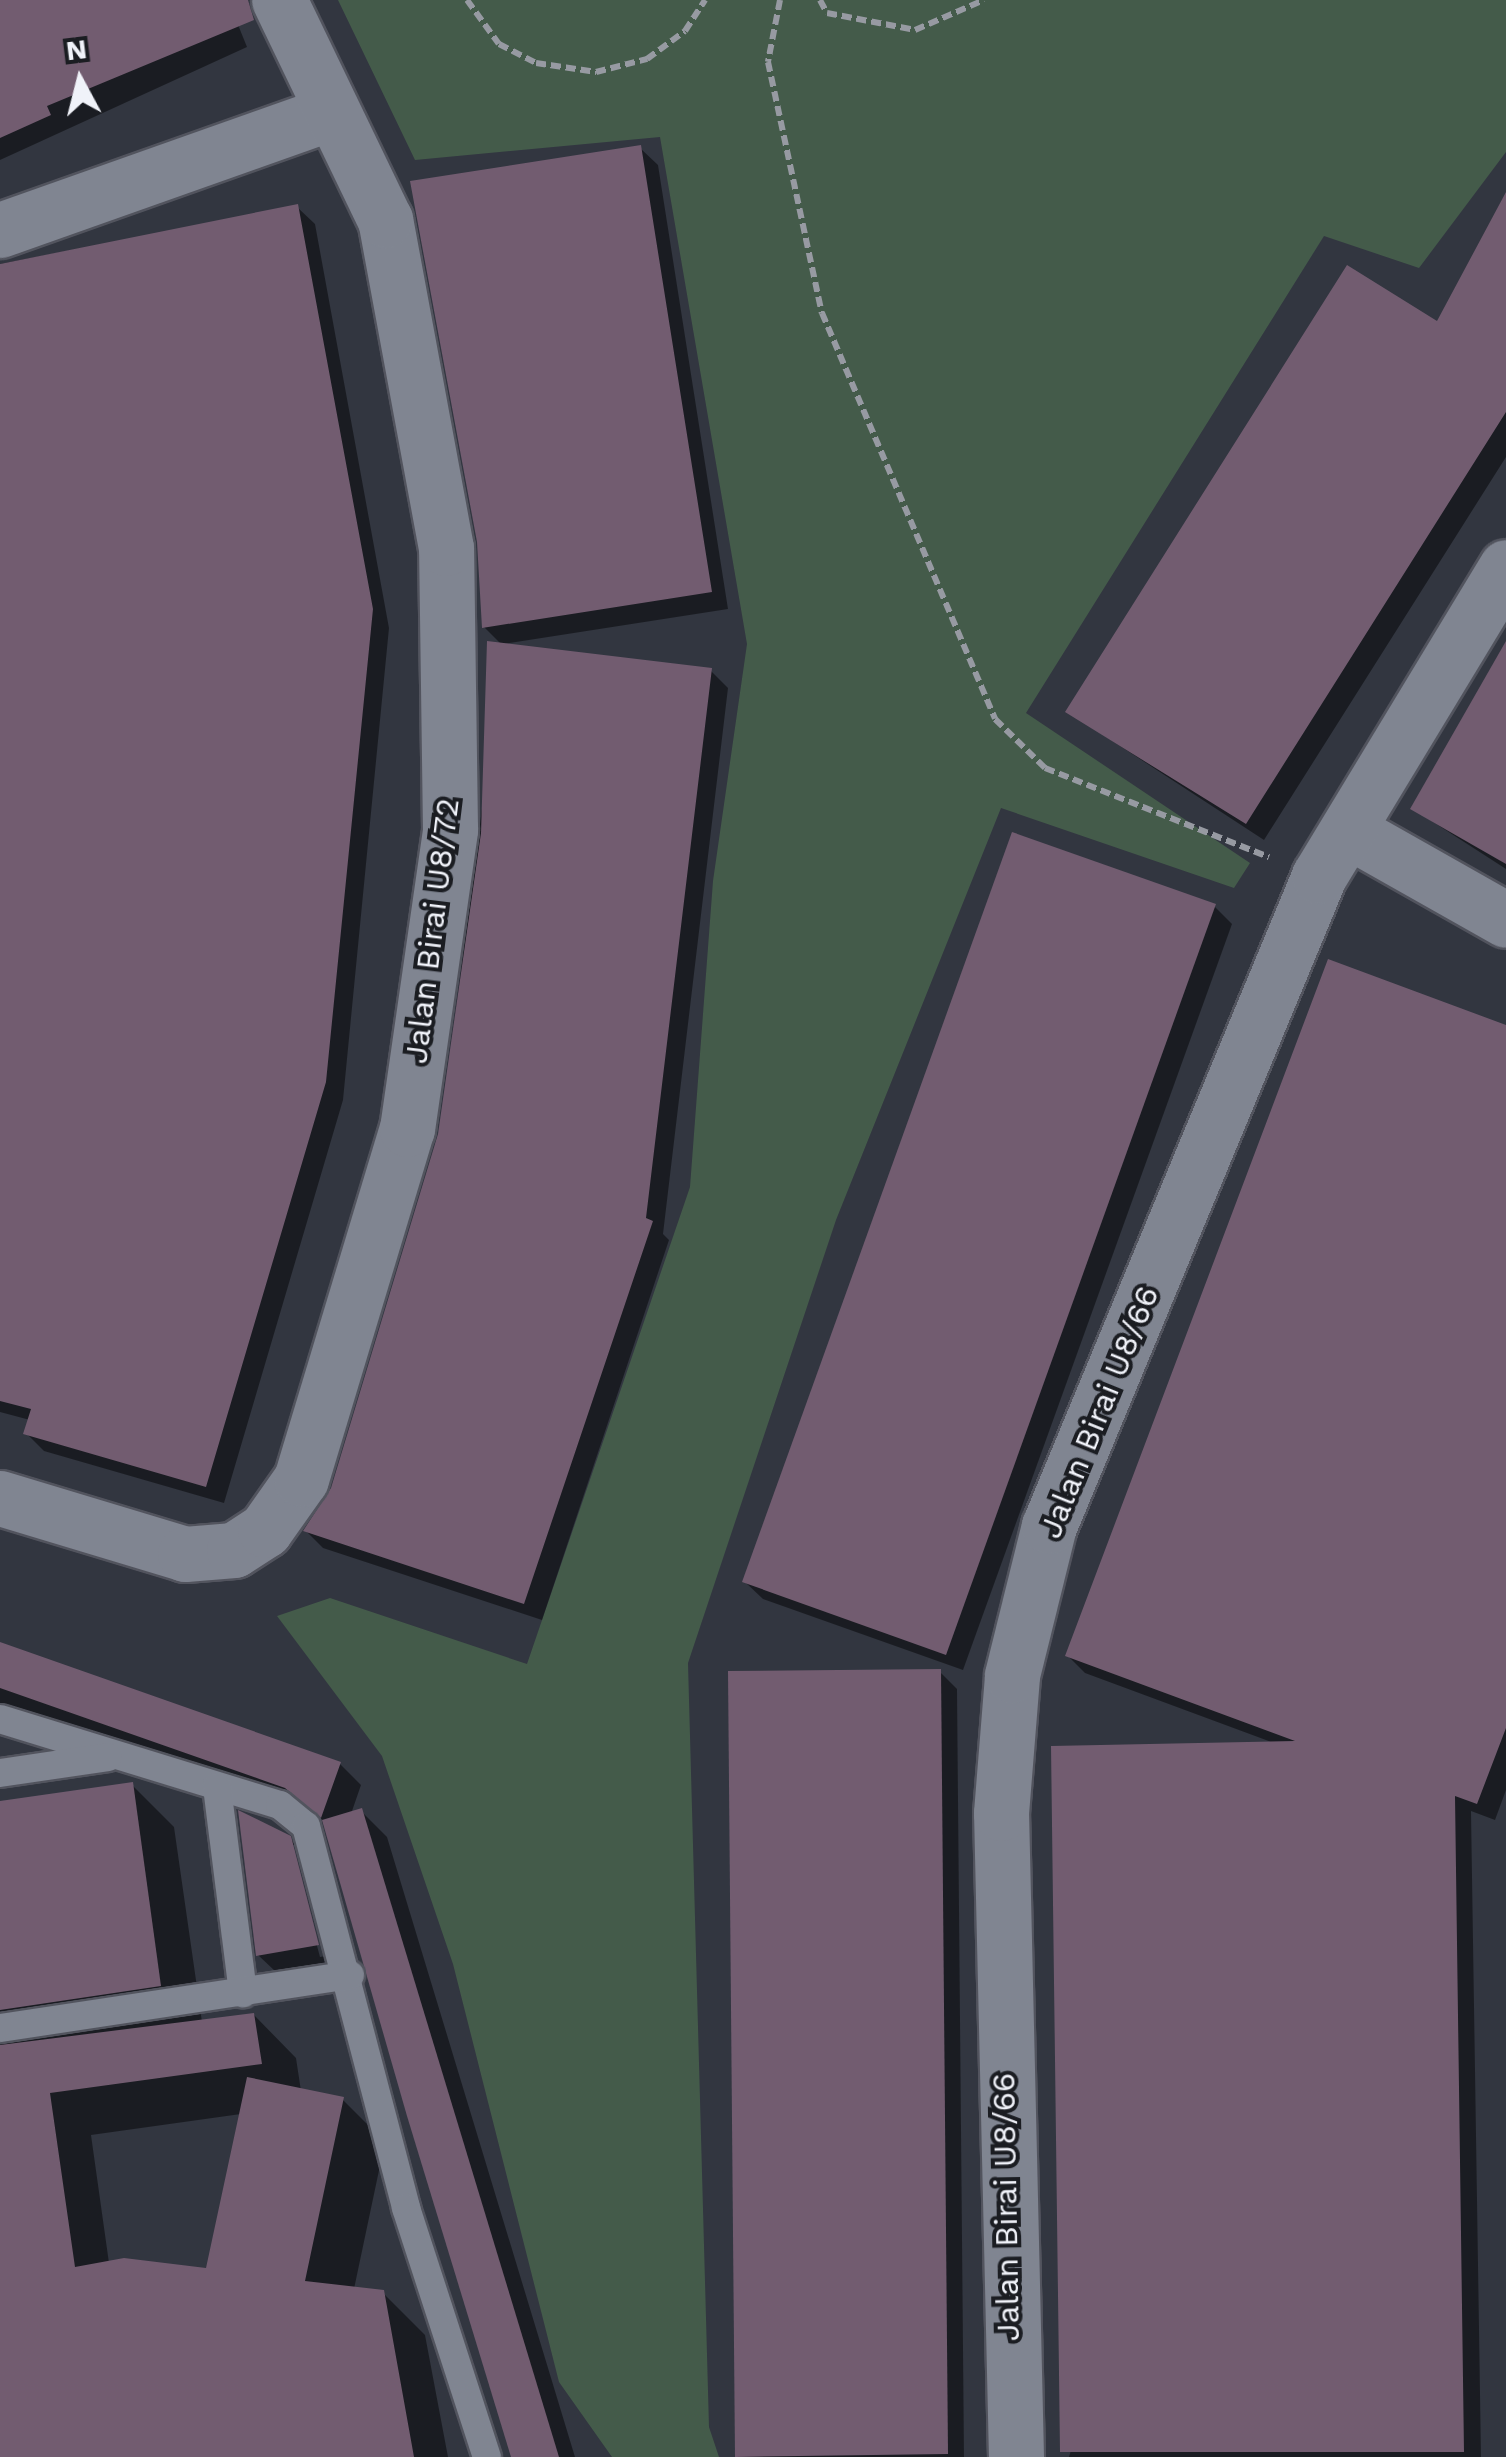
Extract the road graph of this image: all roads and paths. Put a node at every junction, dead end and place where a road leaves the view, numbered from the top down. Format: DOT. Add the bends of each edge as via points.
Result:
graph roads {
  1 [pos="280,0"];
  2 [pos="467,0"];
  3 [pos="704,0"];
  4 [pos="780,0"];
  5 [pos="820,0"];
  6 [pos="984,0"];
  7 [pos="328,114"];
  8 [pos="0,230"];
  9 [pos="1506,567"];
  10 [pos="1349,830"];
  11 [pos="1320,876"];
  12 [pos="1506,920"];
  13 [pos="3,1499"];
  14 [pos="0,1719"];
  15 [pos="119,1756"];
  16 [pos="0,1773"];
  17 [pos="217,1787"];
  18 [pos="350,1975"];
  19 [pos="244,1993"];
  20 [pos="0,2028"];
  21 [pos="487,2457"];
  22 [pos="1016,2457"];
  1 -- 7 [label="street, Jalan Birai U8/72"];
  2 -- 3 [label="path" via="499,44 536,63 596,72 647,58 685,30"];
  4 -- 11 [label="path" via="768,62 822,313 995,719 1019,750 1072,781"];
  5 -- 6 [label="path" via="827,13 854,22 915,30"];
  7 -- 8 [label="street"];
  7 -- 13 [label="street, Jalan Birai U8/72" via="385,220 446,548 450,829 407,1129 302,1479 265,1530 234,1550 185,1554"];
  9 -- 10 [label="street, Jalan Birai U8/66"];
  10 -- 11 [label="street, Jalan Birai U8/66"];
  10 -- 12 [label="street"];
  11 -- 22 [label="street, Jalan Birai U8/66" via="1049,1526 1012,1675 1001,1813"];
  14 -- 15 [label="lane"];
  15 -- 16 [label="lane"];
  15 -- 17 [label="lane"];
  17 -- 18 [label="lane" via="280,1804 306,1826"];
  17 -- 19 [label="lane"];
  18 -- 19 [label="lane"];
  18 -- 21 [label="lane" via="406,2208"];
  19 -- 20 [label="lane"];
}
